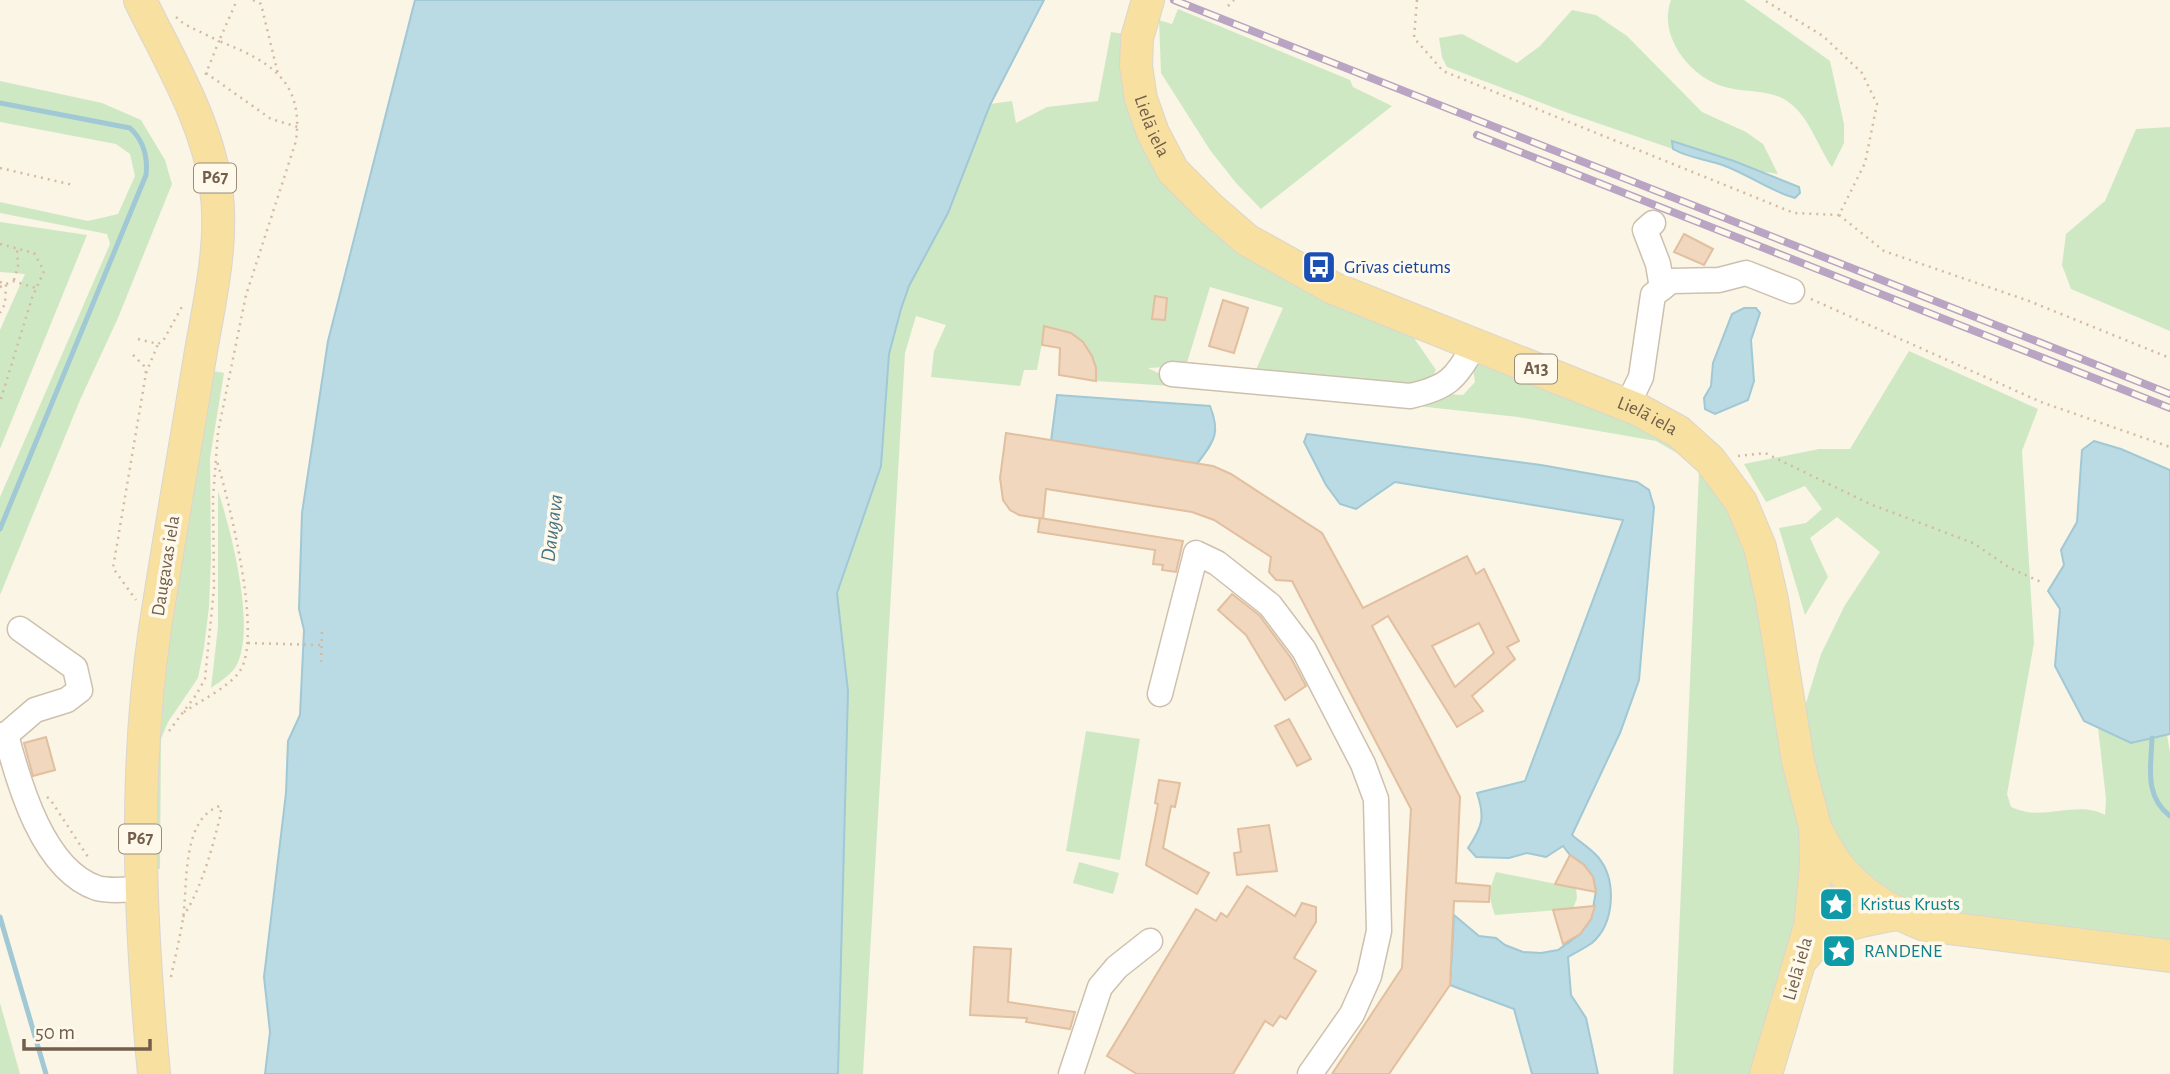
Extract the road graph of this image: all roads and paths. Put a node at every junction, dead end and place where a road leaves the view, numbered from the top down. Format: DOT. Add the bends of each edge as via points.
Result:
graph roads {
  1 [pos="140,0"];
  2 [pos="237,0"];
  3 [pos="253,0"];
  4 [pos="1148,0"];
  5 [pos="1234,0"];
  6 [pos="1417,0"];
  7 [pos="1764,0"];
  8 [pos="161,6"];
  9 [pos="1228,6"];
  10 [pos="219,41"];
  11 [pos="206,73"];
  12 [pos="278,74"];
  13 [pos="188,75"];
  14 [pos="298,127"];
  15 [pos="0,168"];
  16 [pos="73,185"];
  17 [pos="1839,215"];
  18 [pos="1653,223"];
  19 [pos="0,244"];
  20 [pos="17,248"];
  21 [pos="13,281"];
  22 [pos="0,282"];
  23 [pos="6,284"];
  24 [pos="0,287"];
  25 [pos="36,288"];
  26 [pos="1662,288"];
  27 [pos="1792,291"];
  28 [pos="187,297"];
  29 [pos="0,313"];
  30 [pos="138,339"];
  31 [pos="158,344"];
  32 [pos="1475,345"];
  33 [pos="133,355"];
  34 [pos="2170,358"];
  35 [pos="146,373"];
  36 [pos="1172,374"];
  37 [pos="0,402"];
  38 [pos="1627,405"];
  39 [pos="2170,447"];
  40 [pos="216,456"];
  41 [pos="1710,460"];
  42 [pos="2040,582"];
  43 [pos="138,608"];
  44 [pos="20,629"];
  45 [pos="322,631"];
  46 [pos="247,643"];
  47 [pos="321,645"];
  48 [pos="321,662"];
  49 [pos="1160,694"];
  50 [pos="4,735"];
  51 [pos="19,784"];
  52 [pos="1815,827"];
  53 [pos="88,857"];
  54 [pos="140,889"];
  55 [pos="1896,914"];
  56 [pos="183,917"];
  57 [pos="1150,941"];
  58 [pos="2170,956"];
  59 [pos="1801,960"];
  60 [pos="171,977"];
  61 [pos="155,1074"];
  62 [pos="1071,1074"];
  63 [pos="1310,1074"];
  64 [pos="1766,1074"];
  1 -- 13 [label="main road, Daugavas iela / P67"];
  2 -- 10 [label="path"];
  3 -- 12 [label="path" via="261,4"];
  4 -- 32 [label="main road, Lielā iela / A13" via="1137,38 1140,99 1173,171 1247,240 1334,288"];
  5 -- 9 [label="path"];
  6 -- 17 [label="path" via="1414,38 1443,71 1794,213"];
  7 -- 17 [label="path" via="1823,36 1862,73 1877,104 1865,163"];
  8 -- 10 [label="path" via="184,24"];
  8 -- 13 [label="main road, Daugavas iela / P67"];
  10 -- 11 [label="path"];
  10 -- 12 [label="path" via="258,57"];
  11 -- 13 [label="path"];
  11 -- 14 [label="path" via="271,119"];
  12 -- 14 [label="path" via="293,98"];
  13 -- 54 [label="main road, Daugavas iela / P67" via="186,93 217,190 218,227 149,676 140,785"];
  14 -- 40 [label="path" via="246,295"];
  15 -- 16 [label="path"];
  17 -- 34 [label="path" via="1884,251 2029,301"];
  18 -- 26 [label="lane" via="1645,230"];
  19 -- 20 [label="path"];
  20 -- 21 [label="path"];
  20 -- 25 [label="path" via="34,253 44,271"];
  21 -- 23 [label="path"];
  21 -- 25 [label="path"];
  22 -- 23 [label="path"];
  23 -- 24 [label="path"];
  23 -- 29 [label="path"];
  25 -- 37 [label="path"];
  26 -- 27 [label="lane" via="1671,281 1719,280 1746,273"];
  26 -- 38 [label="lane" via="1653,295 1640,377"];
  27 -- 39 [label="path" via="2040,402"];
  28 -- 31 [label="path"];
  30 -- 31 [label="path"];
  31 -- 35 [label="path"];
  32 -- 36 [label="lane" via="1458,373 1437,390 1410,396"];
  32 -- 38 [label="main road, Lielā iela / A13"];
  33 -- 35 [label="path"];
  35 -- 43 [label="path" via="113,568"];
  38 -- 41 [label="main road, Lielā iela / A13" via="1679,432"];
  40 -- 46 [label="path" via="244,580"];
  40 -- 46 [label="path" via="214,588 205,679 181,713 241,670"];
  41 -- 42 [label="path" via="1765,453 1870,504 1973,543"];
  41 -- 52 [label="main road, Lielā iela / A13" via="1741,502 1760,547 1798,761"];
  44 -- 50 [label="lane" via="75,668 80,690 67,700 35,710"];
  45 -- 47 [label="path"];
  46 -- 47 [label="path"];
  47 -- 48 [label="path"];
  49 -- 63 [label="lane" via="1196,553 1217,563 1270,605 1304,650 1363,764 1376,799 1379,931 1369,976 1352,1013"];
  50 -- 51 [label="lane"];
  51 -- 53 [label="path" via="50,799"];
  51 -- 54 [label="lane" via="41,832 77,877 100,889"];
  52 -- 55 [label="main road, A13" via="1838,866 1867,895"];
  52 -- 59 [label="main road, Lielā iela" via="1814,900"];
  54 -- 61 [label="main road, Daugavas iela / P67"];
  55 -- 58 [label="main road, A13" via="1925,925"];
  55 -- 59 [label="main road" via="1837,930"];
  56 -- 56 [label="path" via="187,854 198,827 220,806 205,870"];
  56 -- 60 [label="path"];
  57 -- 62 [label="lane" via="1100,987"];
  59 -- 64 [label="main road, Lielā iela"];
}
